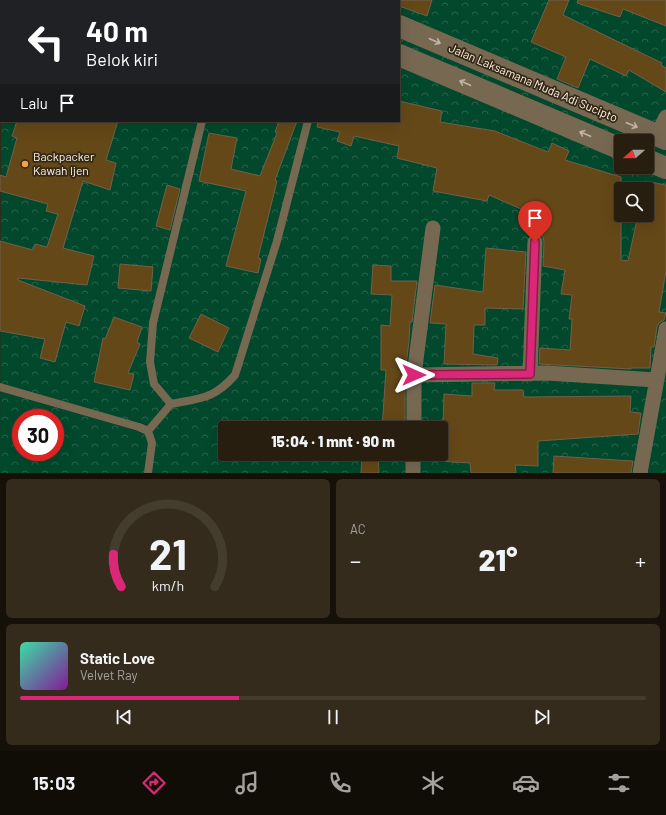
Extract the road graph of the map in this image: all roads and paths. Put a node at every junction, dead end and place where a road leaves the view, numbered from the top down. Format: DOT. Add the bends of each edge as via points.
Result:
graph roads {
  1 [pos="400,26"];
  2 [pos="400,55"];
  3 [pos="202,122"];
  4 [pos="308,122"];
  5 [pos="663,130"];
  6 [pos="614,146"];
  7 [pos="654,163"];
  8 [pos="666,168"];
  9 [pos="433,228"];
  10 [pos="535,242"];
  11 [pos="666,329"];
  12 [pos="530,374"];
  13 [pos="414,375"];
  14 [pos="656,380"];
  15 [pos="0,387"];
  16 [pos="171,404"];
  17 [pos="414,421"];
  18 [pos="148,431"];
  19 [pos="414,461"];
  20 [pos="148,473"];
  21 [pos="413,473"];
  22 [pos="640,473"];
  1 -- 5 [label="main road, Jalan Laksamana Muda Adi Sucipto, one-way"];
  6 -- 2 [label="main road, one-way"];
  3 -- 16 [label="lane" via="153,323 150,362 154,384"];
  4 -- 16 [label="lane" via="277,241 235,375 223,388 210,396"];
  7 -- 8 [label="main road"];
  9 -- 13 [label="street"];
  10 -- 12 [label="street"];
  11 -- 14 [label="street"];
  12 -- 13 [label="street"];
  12 -- 14 [label="street"];
  13 -- 17 [label="street"];
  14 -- 22 [label="street"];
  15 -- 18 [label="lane"];
  16 -- 18 [label="lane"];
  18 -- 20 [label="lane" via="152,444"];
  19 -- 21 [label="street"];
}
